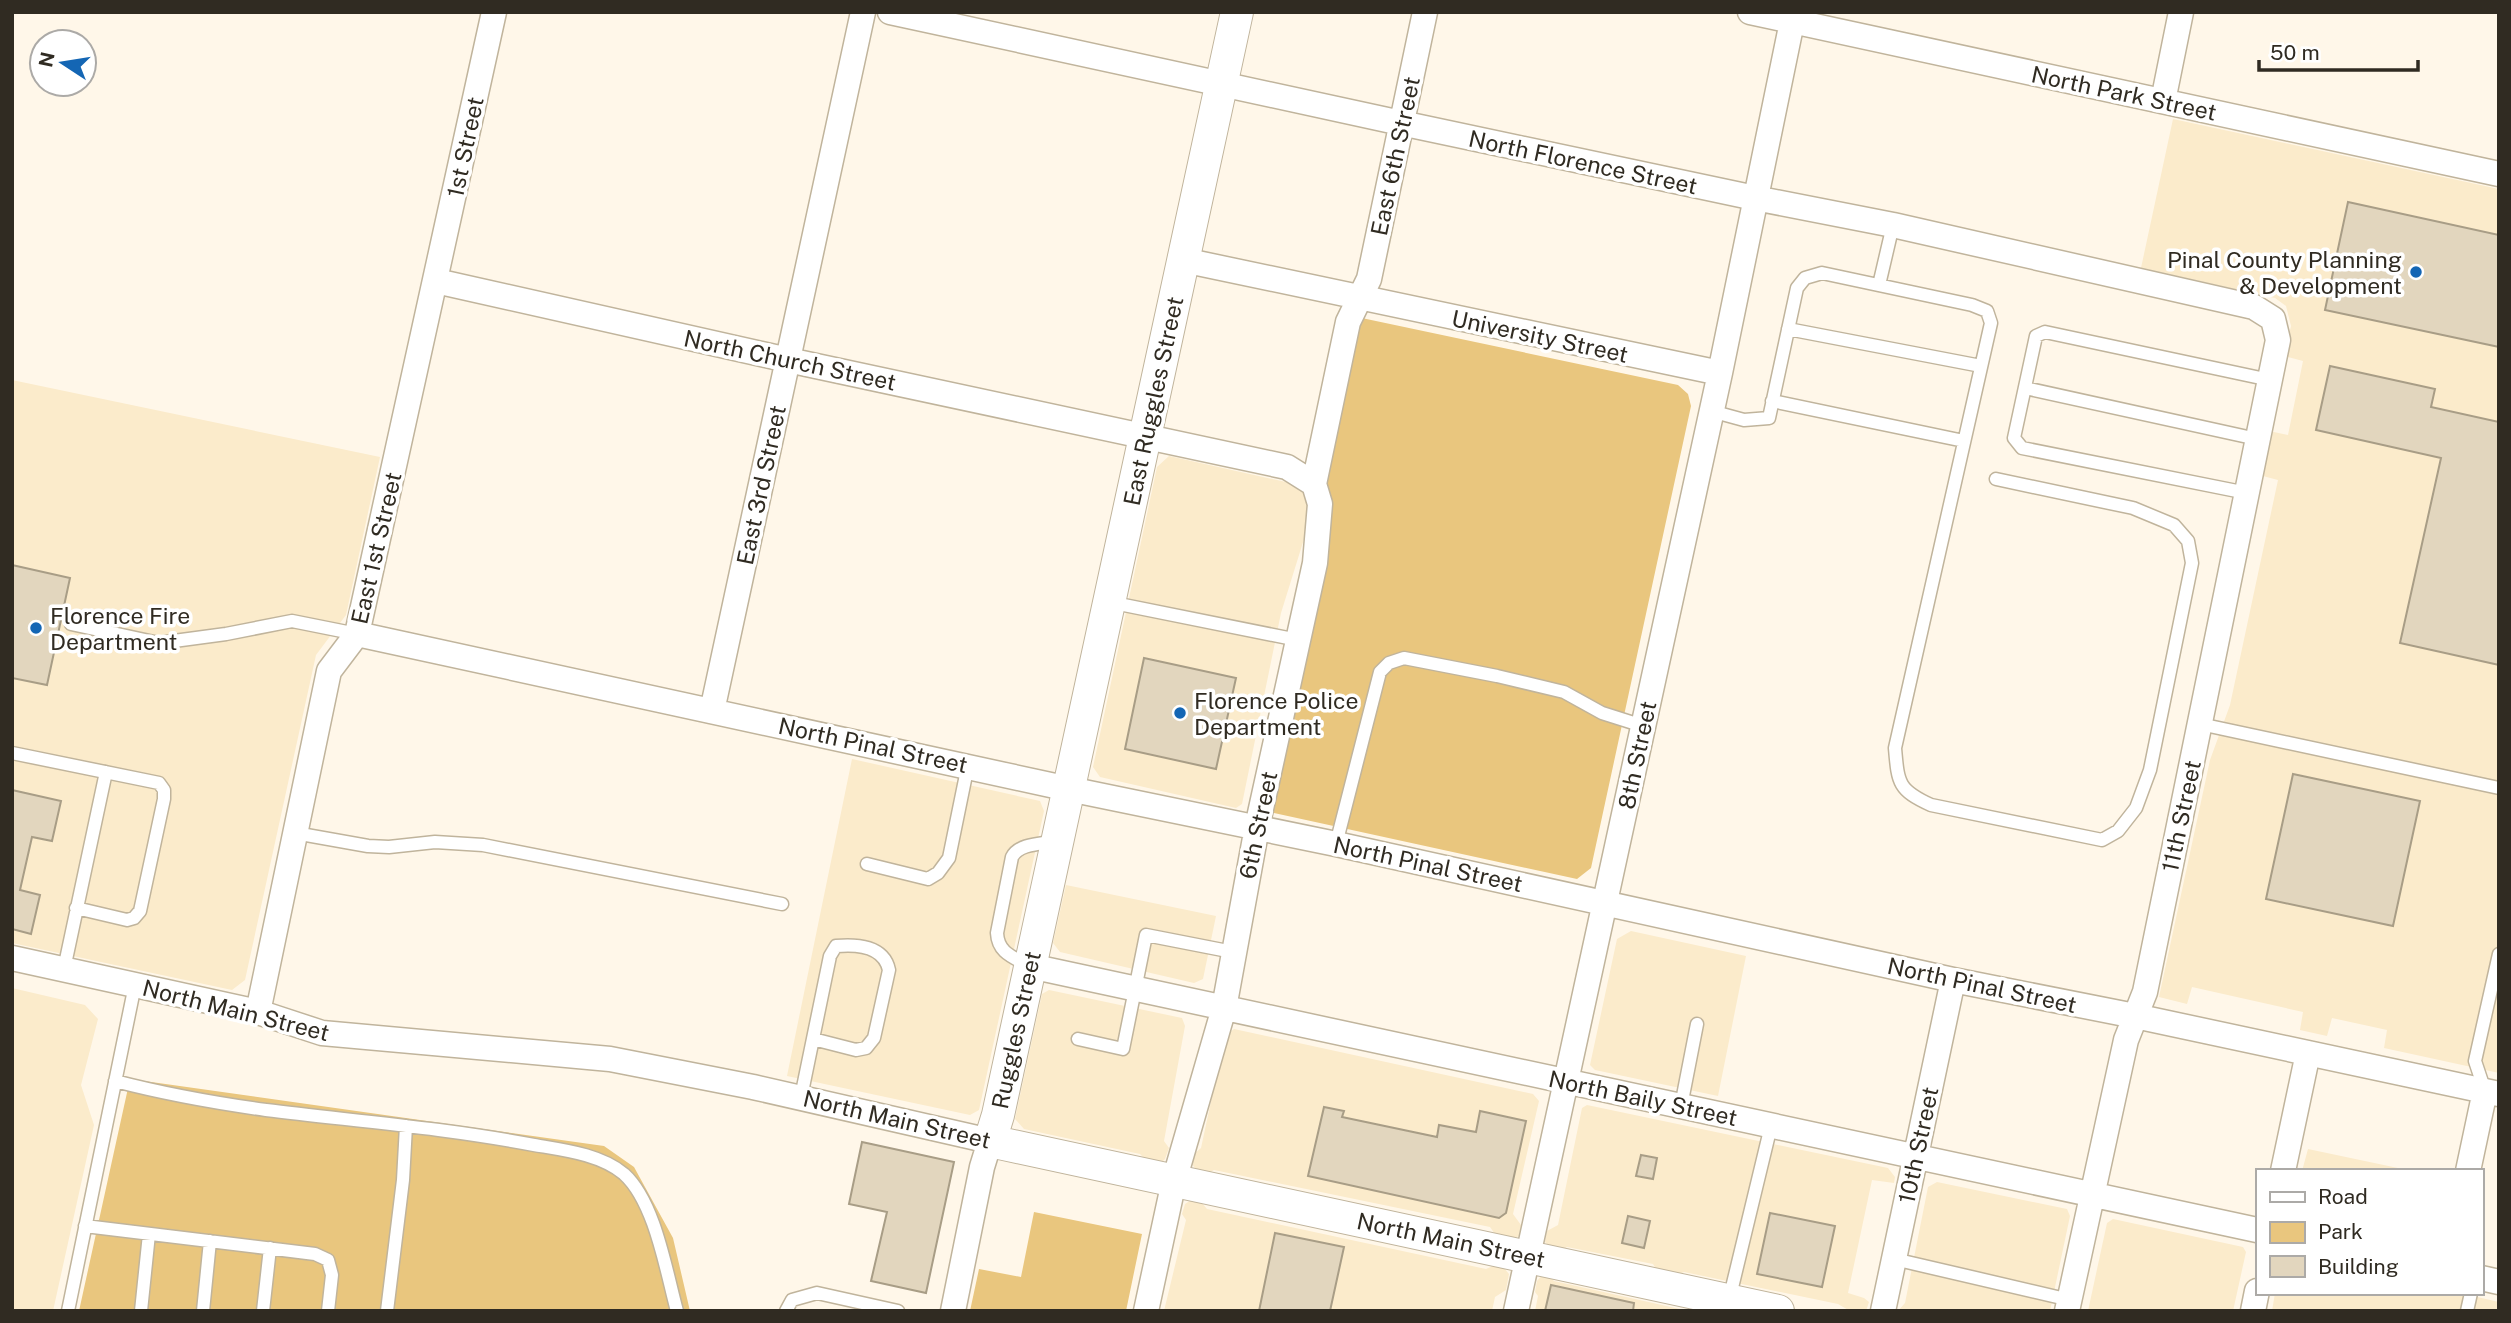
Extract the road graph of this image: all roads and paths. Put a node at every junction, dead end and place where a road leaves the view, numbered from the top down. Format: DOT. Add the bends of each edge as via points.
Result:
graph roads {
  1 [pos="494,12"];
  2 [pos="863,12"];
  3 [pos="890,12"];
  4 [pos="1237,12"];
  5 [pos="1425,12"];
  6 [pos="1750,12"];
  7 [pos="2181,12"];
  8 [pos="1793,17"];
  9 [pos="1221,83"];
  10 [pos="2163,102"];
  11 [pos="1401,123"];
  12 [pos="2499,172"];
  13 [pos="1755,198"];
  14 [pos="1893,225"];
  15 [pos="1183,260"];
  16 [pos="436,281"];
  17 [pos="1879,285"];
  18 [pos="1360,298"];
  19 [pos="2273,319"];
  20 [pos="1788,329"];
  21 [pos="788,360"];
  22 [pos="1981,366"];
  23 [pos="1720,373"];
  24 [pos="2270,380"];
  25 [pos="2025,388"];
  26 [pos="1772,401"];
  27 [pos="1711,411"];
  28 [pos="1144,438"];
  29 [pos="2257,439"];
  30 [pos="1964,441"];
  31 [pos="1996,479"];
  32 [pos="1314,484"];
  33 [pos="2247,493"];
  34 [pos="1109,602"];
  35 [pos="71,624"];
  36 [pos="357,634"];
  37 [pos="1298,640"];
  38 [pos="712,711"];
  39 [pos="2200,724"];
  40 [pos="1643,726"];
  41 [pos="12,753"];
  42 [pos="968,765"];
  43 [pos="106,772"];
  44 [pos="2499,788"];
  45 [pos="1069,789"];
  46 [pos="1257,827"];
  47 [pos="295,833"];
  48 [pos="1336,844"];
  49 [pos="867,864"];
  50 [pos="782,904"];
  51 [pos="1605,904"];
  52 [pos="76,908"];
  53 [pos="1233,952"];
  54 [pos="2499,954"];
  55 [pos="12,958"];
  56 [pos="1030,966"];
  57 [pos="64,969"];
  58 [pos="1953,980"];
  59 [pos="135,985"];
  60 [pos="1135,989"];
  61 [pos="1224,1008"];
  62 [pos="258,1012"];
  63 [pos="2135,1016"];
  64 [pos="1697,1024"];
  65 [pos="813,1038"];
  66 [pos="1078,1039"];
  67 [pos="2308,1053"];
  68 [pos="115,1081"];
  69 [pos="1566,1082"];
  70 [pos="2492,1093"];
  71 [pos="801,1097"];
  72 [pos="1681,1106"];
  73 [pos="406,1126"];
  74 [pos="1771,1126"];
  75 [pos="990,1140"];
  76 [pos="1916,1157"];
  77 [pos="2283,1169"];
  78 [pos="2469,1169"];
  79 [pos="1174,1181"];
  80 [pos="2092,1195"];
  81 [pos="85,1226"];
  82 [pos="2256,1230"];
  83 [pos="149,1234"];
  84 [pos="210,1241"];
  85 [pos="270,1248"];
  86 [pos="1527,1257"];
  87 [pos="1894,1259"];
  88 [pos="1729,1300"];
  89 [pos="2068,1306"];
  90 [pos="68,1311"];
  91 [pos="141,1311"];
  92 [pos="203,1311"];
  93 [pos="263,1311"];
  94 [pos="328,1311"];
  95 [pos="387,1311"];
  96 [pos="677,1311"];
  97 [pos="786,1311"];
  98 [pos="898,1311"];
  99 [pos="953,1311"];
  100 [pos="1146,1311"];
  101 [pos="1516,1311"];
  102 [pos="1778,1311"];
  103 [pos="1883,1311"];
  1 -- 16 [label="street, 1st Street"];
  2 -- 21 [label="street, East 3rd Street"];
  3 -- 9 [label="street, North Florence Street"];
  4 -- 9 [label="street, East Ruggles Street"];
  5 -- 11 [label="street, East 6th Street"];
  6 -- 8 [label="street, North Park Street"];
  7 -- 10 [label="street"];
  8 -- 10 [label="street, North Park Street"];
  8 -- 13 [label="street, 8th Street"];
  9 -- 11 [label="street, North Florence Street"];
  9 -- 15 [label="street, East Ruggles Street"];
  10 -- 12 [label="street, North Park Street"];
  11 -- 13 [label="street, North Florence Street"];
  11 -- 18 [label="street, East 6th Street" via="1369,279"];
  13 -- 14 [label="street, North Florence Street"];
  13 -- 23 [label="street, 8th Street"];
  14 -- 17 [label="lane"];
  14 -- 19 [label="street, North Florence Street" via="2254,307"];
  15 -- 18 [label="street, University Street"];
  15 -- 28 [label="street, East Ruggles Street"];
  16 -- 21 [label="street, North Church Street"];
  16 -- 36 [label="street, East 1st Street"];
  17 -- 20 [label="lane" via="1822,273 1805,278 1797,288"];
  17 -- 22 [label="lane" via="1987,311 1991,323"];
  18 -- 23 [label="street, University Street"];
  18 -- 32 [label="street, 6th Street" via="1348,322"];
  19 -- 24 [label="street, 11th Street" via="2278,340"];
  20 -- 22 [label="lane"];
  20 -- 26 [label="lane"];
  21 -- 28 [label="street, North Church Street"];
  21 -- 38 [label="street, East 3rd Street"];
  22 -- 30 [label="lane"];
  23 -- 27 [label="street, 8th Street"];
  24 -- 25 [label="lane" via="2045,332 2036,336"];
  24 -- 29 [label="street, 11th Street"];
  25 -- 29 [label="lane"];
  25 -- 33 [label="lane" via="2014,438 2022,448"];
  26 -- 27 [label="lane" via="1769,418 1744,420"];
  26 -- 30 [label="lane"];
  27 -- 40 [label="street, 8th Street"];
  28 -- 32 [label="street, North Church Street" via="1287,467"];
  28 -- 34 [label="street, East Ruggles Street"];
  29 -- 33 [label="street, 11th Street"];
  30 -- 31 [label="lane" via="1895,748 1897,775 1909,795 1931,805 2102,839 2118,831 2136,807 2150,771 2192,563 2188,541 2174,525 2133,508"];
  32 -- 37 [label="street, 6th Street" via="1320,504 1315,563"];
  33 -- 39 [label="street, 11th Street"];
  34 -- 37 [label="lane"];
  34 -- 45 [label="street, East Ruggles Street"];
  35 -- 36 [label="lane" via="159,643 292,621"];
  36 -- 38 [label="street, North Pinal Street"];
  36 -- 47 [label="street, East 1st Street" via="329,671"];
  37 -- 46 [label="street, 6th Street"];
  38 -- 42 [label="street, North Pinal Street"];
  39 -- 44 [label="lane"];
  39 -- 63 [label="street, 11th Street" via="2145,992"];
  40 -- 48 [label="lane" via="1550,688 1404,658 1389,663 1380,673"];
  40 -- 51 [label="street, 8th Street"];
  41 -- 43 [label="lane"];
  42 -- 45 [label="street, North Pinal Street"];
  42 -- 49 [label="lane" via="949,858 938,873 928,878"];
  43 -- 52 [label="lane"];
  43 -- 52 [label="lane" via="159,783 164,790 140,911 127,920"];
  45 -- 46 [label="street, North Pinal Street"];
  45 -- 56 [label="street, Ruggles Street"];
  46 -- 48 [label="street, North Pinal Street"];
  46 -- 53 [label="street, 6th Street"];
  47 -- 50 [label="lane" via="368,846 483,845"];
  47 -- 62 [label="street, East 1st Street"];
  48 -- 51 [label="street, North Pinal Street"];
  51 -- 58 [label="street, North Pinal Street"];
  51 -- 69 [label="street, 8th Street"];
  52 -- 57 [label="lane"];
  53 -- 60 [label="lane" via="1146,935"];
  53 -- 61 [label="street, 6th Street"];
  54 -- 70 [label="lane" via="2475,1061"];
  55 -- 57 [label="street, North Main Street"];
  56 -- 60 [label="street, North Baily Street"];
  56 -- 75 [label="street, Ruggles Street"];
  57 -- 59 [label="street, North Main Street"];
  58 -- 63 [label="street, North Pinal Street"];
  58 -- 76 [label="street, 10th Street"];
  59 -- 62 [label="street, North Main Street"];
  59 -- 68 [label="lane"];
  60 -- 61 [label="street, North Baily Street"];
  60 -- 66 [label="lane" via="1123,1049"];
  61 -- 69 [label="street, North Baily Street"];
  61 -- 79 [label="street, 6th Street"];
  62 -- 71 [label="street, North Main Street" via="322,1033 610,1059"];
  63 -- 67 [label="street, North Pinal Street"];
  63 -- 80 [label="street, 11th Street"];
  64 -- 72 [label="lane"];
  65 -- 65 [label="lane" via="836,946 879,952 887,959 889,970 874,1038 866,1048 856,1050"];
  65 -- 71 [label="lane"];
  67 -- 70 [label="street, North Pinal Street"];
  67 -- 77 [label="street"];
  68 -- 73 [label="lane" via="209,1102"];
  68 -- 81 [label="lane"];
  69 -- 72 [label="street, North Baily Street"];
  69 -- 86 [label="street, 8th Street"];
  70 -- 78 [label="street"];
  71 -- 75 [label="street, North Main Street"];
  72 -- 74 [label="street, North Baily Street"];
  73 -- 95 [label="lane"];
  73 -- 96 [label="lane" via="562,1150 616,1168 648,1209"];
  74 -- 76 [label="street, North Baily Street"];
  74 -- 88 [label="lane"];
  75 -- 79 [label="street, North Main Street"];
  75 -- 99 [label="street, Ruggles Street"];
  76 -- 80 [label="street, North Baily Street"];
  76 -- 87 [label="street, 10th Street"];
  79 -- 86 [label="street, North Main Street"];
  79 -- 100 [label="street, 6th Street"];
  80 -- 82 [label="street, North Baily Street"];
  80 -- 89 [label="street, 11th Street"];
  81 -- 83 [label="lane"];
  81 -- 90 [label="lane"];
  83 -- 84 [label="lane"];
  83 -- 91 [label="lane"];
  84 -- 85 [label="lane"];
  84 -- 92 [label="lane"];
  85 -- 93 [label="lane"];
  85 -- 94 [label="lane" via="328,1260 332,1275"];
  86 -- 88 [label="street, North Main Street"];
  86 -- 101 [label="street, 8th Street"];
  87 -- 89 [label="lane"];
  87 -- 103 [label="street, 10th Street"];
  88 -- 102 [label="street, North Main Street"];
  97 -- 98 [label="lane" via="792,1300 817,1293"];
}
